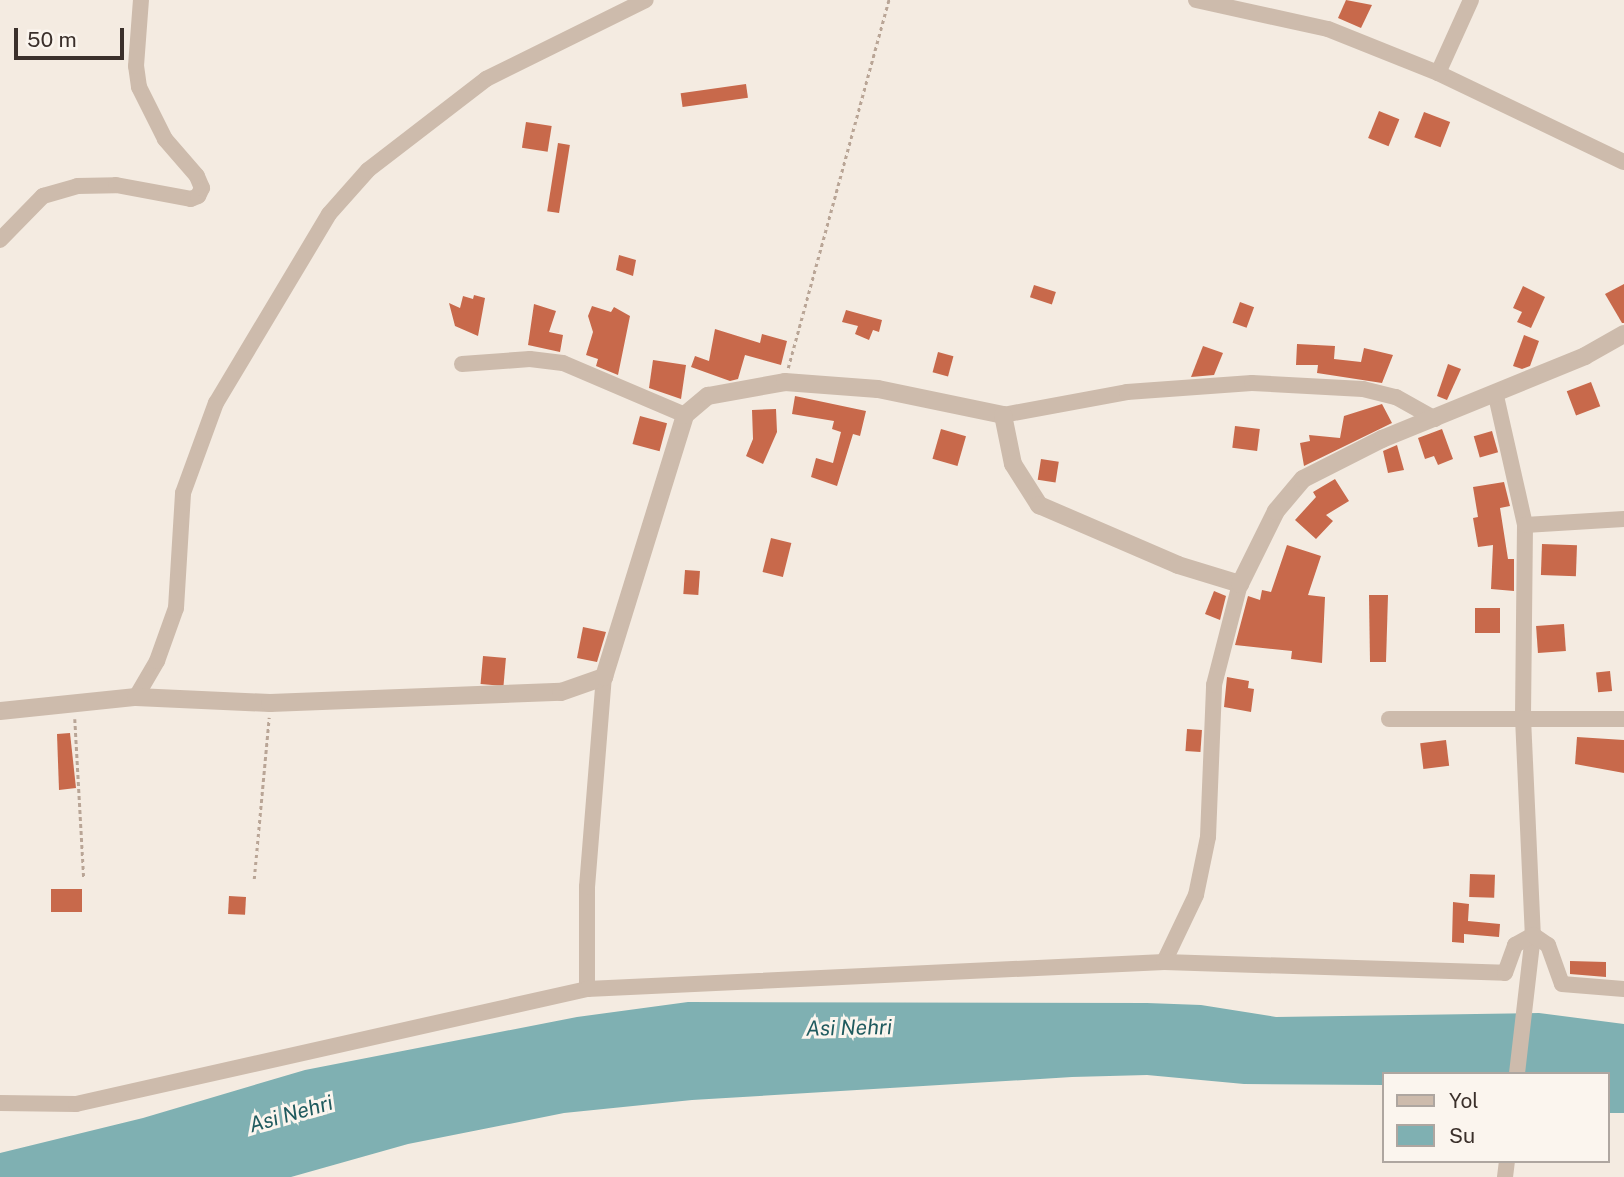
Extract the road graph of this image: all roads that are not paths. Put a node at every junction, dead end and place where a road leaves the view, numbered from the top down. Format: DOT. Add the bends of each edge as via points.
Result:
graph roads {
  1 [pos="141,0"];
  2 [pos="646,0"];
  3 [pos="1196,0"];
  4 [pos="1471,0"];
  5 [pos="1438,73"];
  6 [pos="1624,162"];
  7 [pos="0,240"];
  8 [pos="1624,334"];
  9 [pos="462,364"];
  10 [pos="1496,396"];
  11 [pos="685,415"];
  12 [pos="1003,415"];
  13 [pos="1435,419"];
  14 [pos="1624,519"];
  15 [pos="1525,525"];
  16 [pos="1240,584"];
  17 [pos="604,677"];
  18 [pos="136,697"];
  19 [pos="0,711"];
  20 [pos="1523,718"];
  21 [pos="1389,719"];
  22 [pos="1624,719"];
  23 [pos="1533,935"];
  24 [pos="1164,962"];
  25 [pos="587,989"];
  26 [pos="1624,989"];
  27 [pos="1517,1072"];
  28 [pos="0,1103"];
  1 -- 7 [label="street" via="135,66 139,88 165,139 197,176 202,188 198,196 191,199 116,185 77,186 43,196"];
  2 -- 18 [label="street" via="485,79 368,170 329,214 216,402 183,493 176,608 157,661"];
  3 -- 5 [label="street" via="1328,29"];
  4 -- 5 [label="street"];
  5 -- 6 [label="street"];
  8 -- 10 [label="street"];
  9 -- 11 [label="street" via="530,359 563,363"];
  10 -- 13 [label="street"];
  10 -- 15 [label="street"];
  11 -- 12 [label="street" via="708,396 785,382 878,389"];
  11 -- 17 [label="street"];
  12 -- 13 [label="street" via="1127,392 1252,383 1363,389 1396,397"];
  12 -- 16 [label="street" via="1013,464 1039,505 1178,565"];
  13 -- 16 [label="street" via="1382,439 1303,479 1276,512"];
  14 -- 15 [label="street"];
  15 -- 20 [label="street"];
  16 -- 24 [label="street" via="1214,685 1208,837 1196,895"];
  17 -- 18 [label="street" via="561,692 270,703"];
  17 -- 25 [label="street" via="587,887"];
  18 -- 19 [label="street"];
  20 -- 21 [label="street"];
  20 -- 22 [label="street"];
  20 -- 23 [label="street"];
  23 -- 24 [label="street" via="1515,944 1505,973"];
  23 -- 26 [label="street" via="1548,945 1562,984"];
  23 -- 27 [label="street"];
  24 -- 25 [label="street"];
  25 -- 28 [label="street" via="76,1104"];
}
